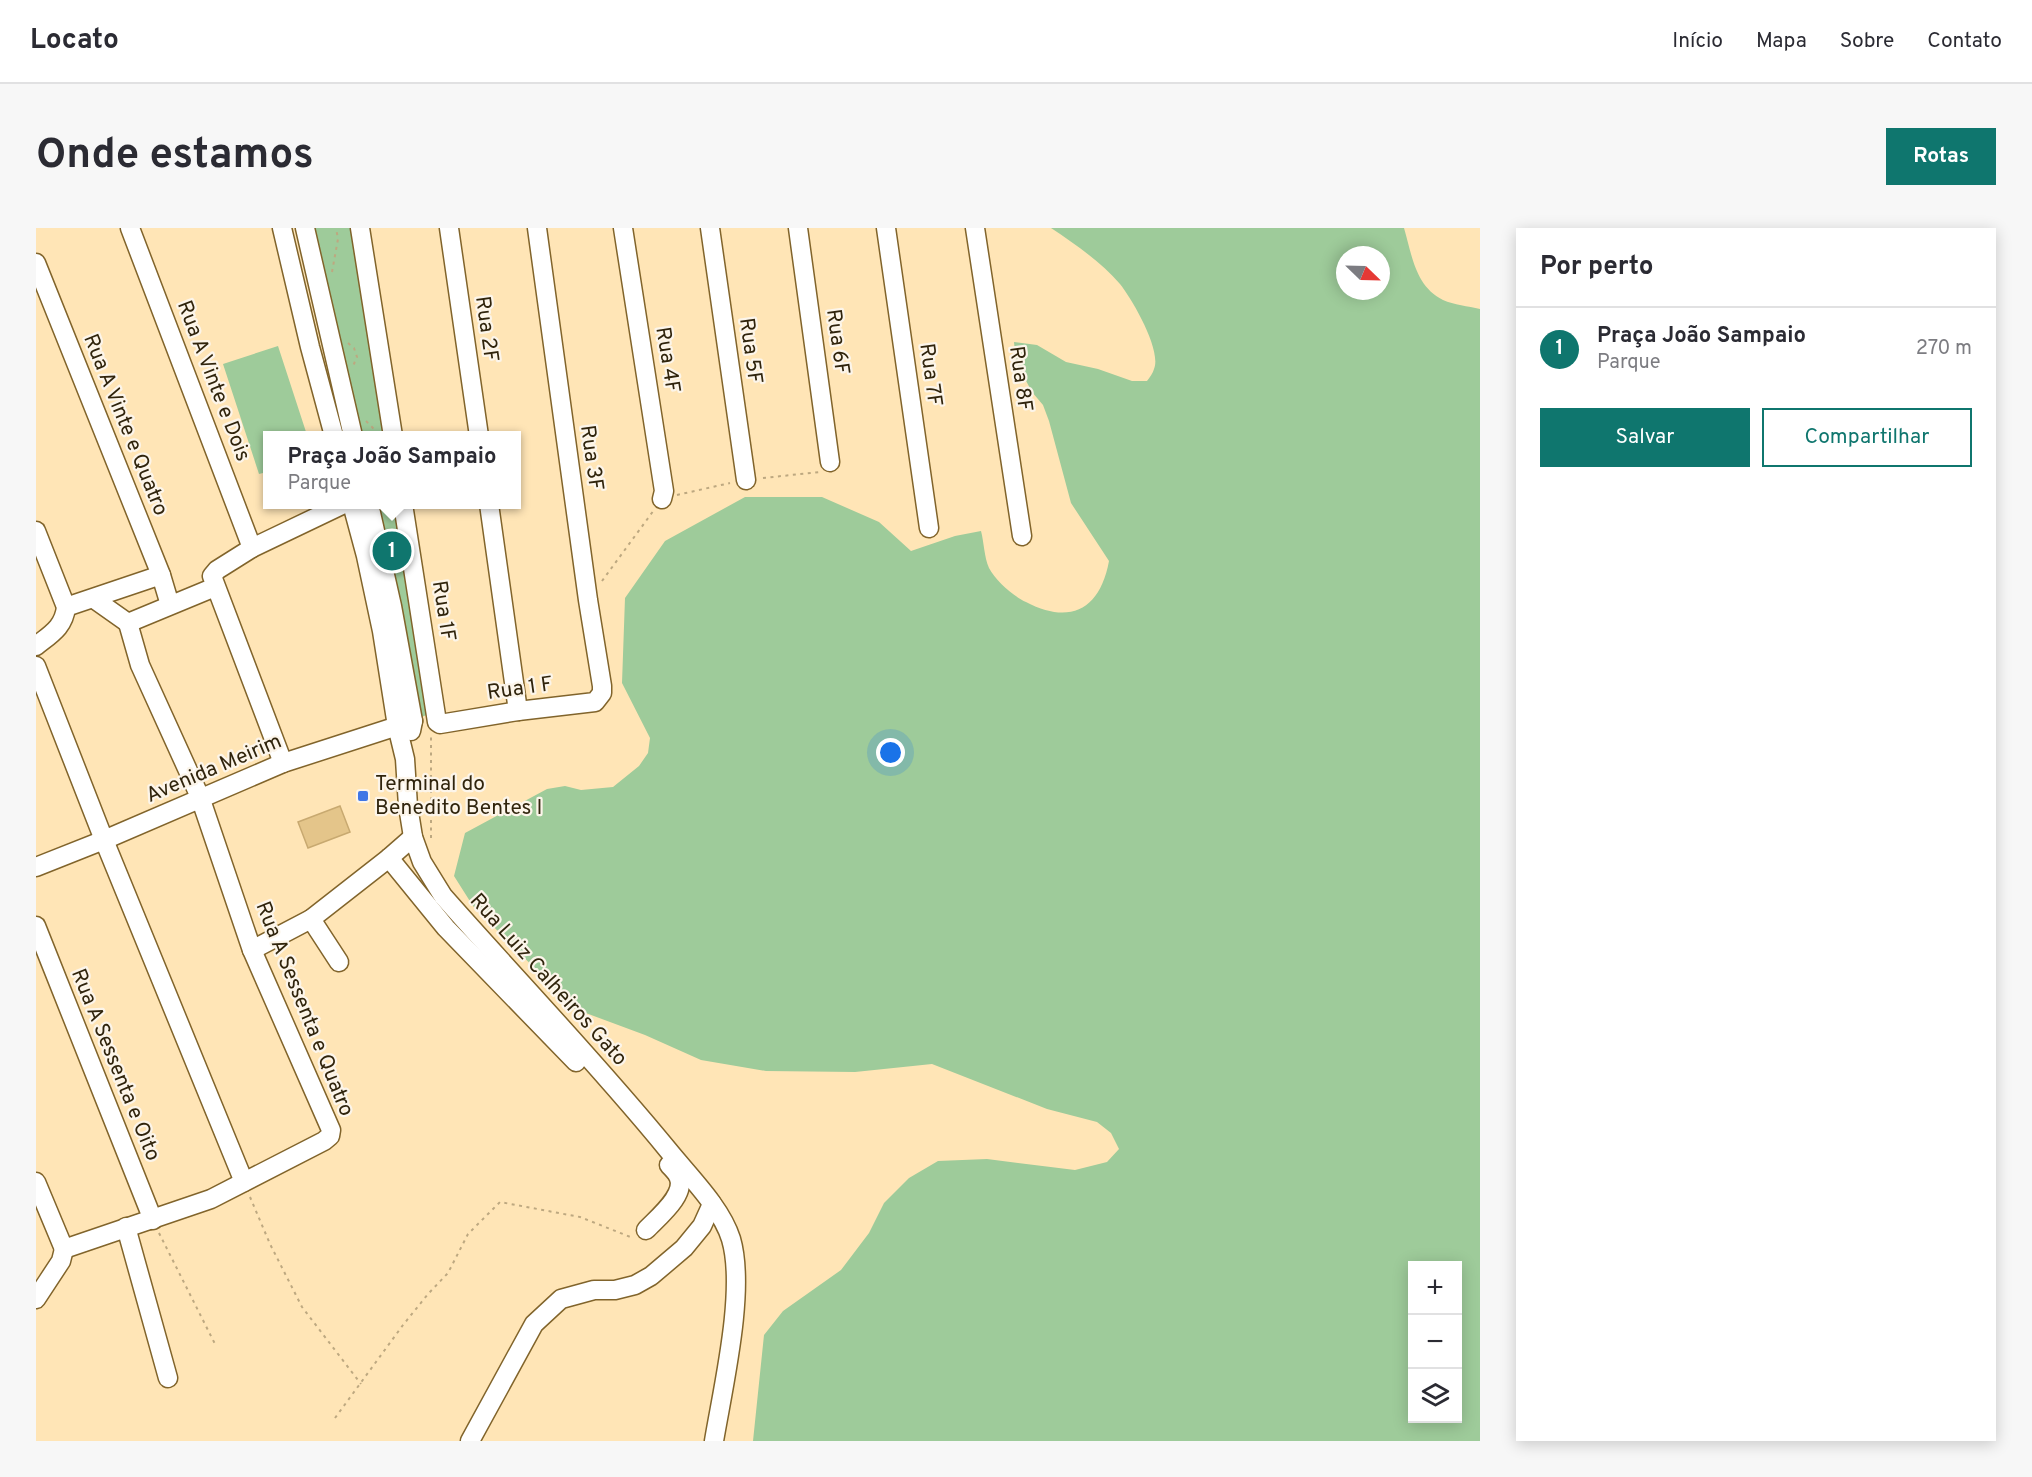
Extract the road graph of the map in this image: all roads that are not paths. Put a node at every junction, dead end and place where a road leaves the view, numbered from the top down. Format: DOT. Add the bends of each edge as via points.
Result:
graph roads {
  1 [pos="130,228"];
  2 [pos="282,228"];
  3 [pos="305,228"];
  4 [pos="360,228"];
  5 [pos="449,228"];
  6 [pos="537,228"];
  7 [pos="624,228"];
  8 [pos="710,228"];
  9 [pos="798,228"];
  10 [pos="886,228"];
  11 [pos="975,228"];
  12 [pos="36,263"];
  13 [pos="333,431"];
  14 [pos="352,431"];
  15 [pos="392,431"];
  16 [pos="478,431"];
  17 [pos="830,462"];
  18 [pos="746,480"];
  19 [pos="662,499"];
  20 [pos="334,509"];
  21 [pos="353,509"];
  22 [pos="370,509"];
  23 [pos="404,509"];
  24 [pos="490,509"];
  25 [pos="929,528"];
  26 [pos="36,531"];
  27 [pos="1022,536"];
  28 [pos="252,548"];
  29 [pos="161,575"];
  30 [pos="215,587"];
  31 [pos="94,599"];
  32 [pos="170,605"];
  33 [pos="66,607"];
  34 [pos="128,623"];
  35 [pos="36,646"];
  36 [pos="36,666"];
  37 [pos="602,693"];
  38 [pos="518,711"];
  39 [pos="405,723"];
  40 [pos="440,724"];
  41 [pos="283,763"];
  42 [pos="200,797"];
  43 [pos="413,837"];
  44 [pos="104,840"];
  45 [pos="389,858"];
  46 [pos="36,867"];
  47 [pos="311,919"];
  48 [pos="36,926"];
  49 [pos="252,950"];
  50 [pos="339,962"];
  51 [pos="36,1182"];
  52 [pos="244,1182"];
  53 [pos="712,1204"];
  54 [pos="153,1220"];
  55 [pos="126,1227"];
  56 [pos="646,1230"];
  57 [pos="64,1249"];
  58 [pos="36,1299"];
  59 [pos="168,1378"];
  60 [pos="470,1441"];
  61 [pos="714,1441"];
  1 -- 28 [label="street, Rua A Vinte e Dois"];
  2 -- 13 [label="street"];
  3 -- 14 [label="street"];
  4 -- 15 [label="street"];
  5 -- 16 [label="street, Rua 2F"];
  6 -- 37 [label="street, Rua 3F"];
  7 -- 19 [label="street, Rua 4F" via="664,491"];
  8 -- 18 [label="street, Rua 5F"];
  9 -- 17 [label="street, Rua 6F"];
  10 -- 25 [label="street, Rua 7F"];
  11 -- 27 [label="street, Rua 8F"];
  12 -- 29 [label="street, Rua A Vinte e Quatro"];
  20 -- 28 [label="street"];
  21 -- 39 [label="street"];
  22 -- 39 [label="street" via="392,606"];
  23 -- 40 [label="street, Rua 1F"];
  24 -- 38 [label="street"];
  26 -- 33 [label="street"];
  28 -- 30 [label="street" via="217,570 212,576"];
  29 -- 31 [label="street"];
  29 -- 32 [label="street, Rua A Vinte e Quatro"];
  30 -- 32 [label="street"];
  30 -- 41 [label="street"];
  31 -- 33 [label="street"];
  31 -- 34 [label="street"];
  32 -- 34 [label="street"];
  33 -- 35 [label="street" via="59,628"];
  34 -- 42 [label="street, Rua A Sessenta e Quatro" via="140,665"];
  36 -- 44 [label="street"];
  37 -- 38 [label="street, Rua 1 F" via="595,702"];
  38 -- 40 [label="street, Rua 1 F"];
  39 -- 41 [label="street, Avenida Meirim"];
  39 -- 43 [label="street, Rua Luiz Calheiros Gato"];
  41 -- 42 [label="street, Avenida Meirim"];
  42 -- 44 [label="street, Avenida Meirim"];
  42 -- 49 [label="street, Rua A Sessenta e Quatro"];
  43 -- 45 [label="street"];
  43 -- 53 [label="street, Rua Luiz Calheiros Gato" via="422,862 443,896 645,1122"];
  44 -- 46 [label="street, Avenida Meirim"];
  44 -- 52 [label="street"];
  45 -- 47 [label="street"];
  45 -- 56 [label="street" via="446,928 622,1110 678,1176 676,1198"];
  47 -- 49 [label="street"];
  47 -- 50 [label="street"];
  48 -- 54 [label="street, Rua A Sessenta e Oito"];
  49 -- 52 [label="street, Rua A Sessenta e Quatro" via="331,1130 324,1141"];
  51 -- 57 [label="street"];
  52 -- 54 [label="street"];
  53 -- 60 [label="street" via="702,1226 684,1248 651,1275 615,1290 594,1290 561,1299 534,1324"];
  53 -- 61 [label="street, Rua Luiz Calheiros Gato" via="730,1238 735,1263 731,1336"];
  54 -- 55 [label="street"];
  55 -- 57 [label="street"];
  55 -- 59 [label="street"];
  57 -- 58 [label="street" via="62,1261"];
}
